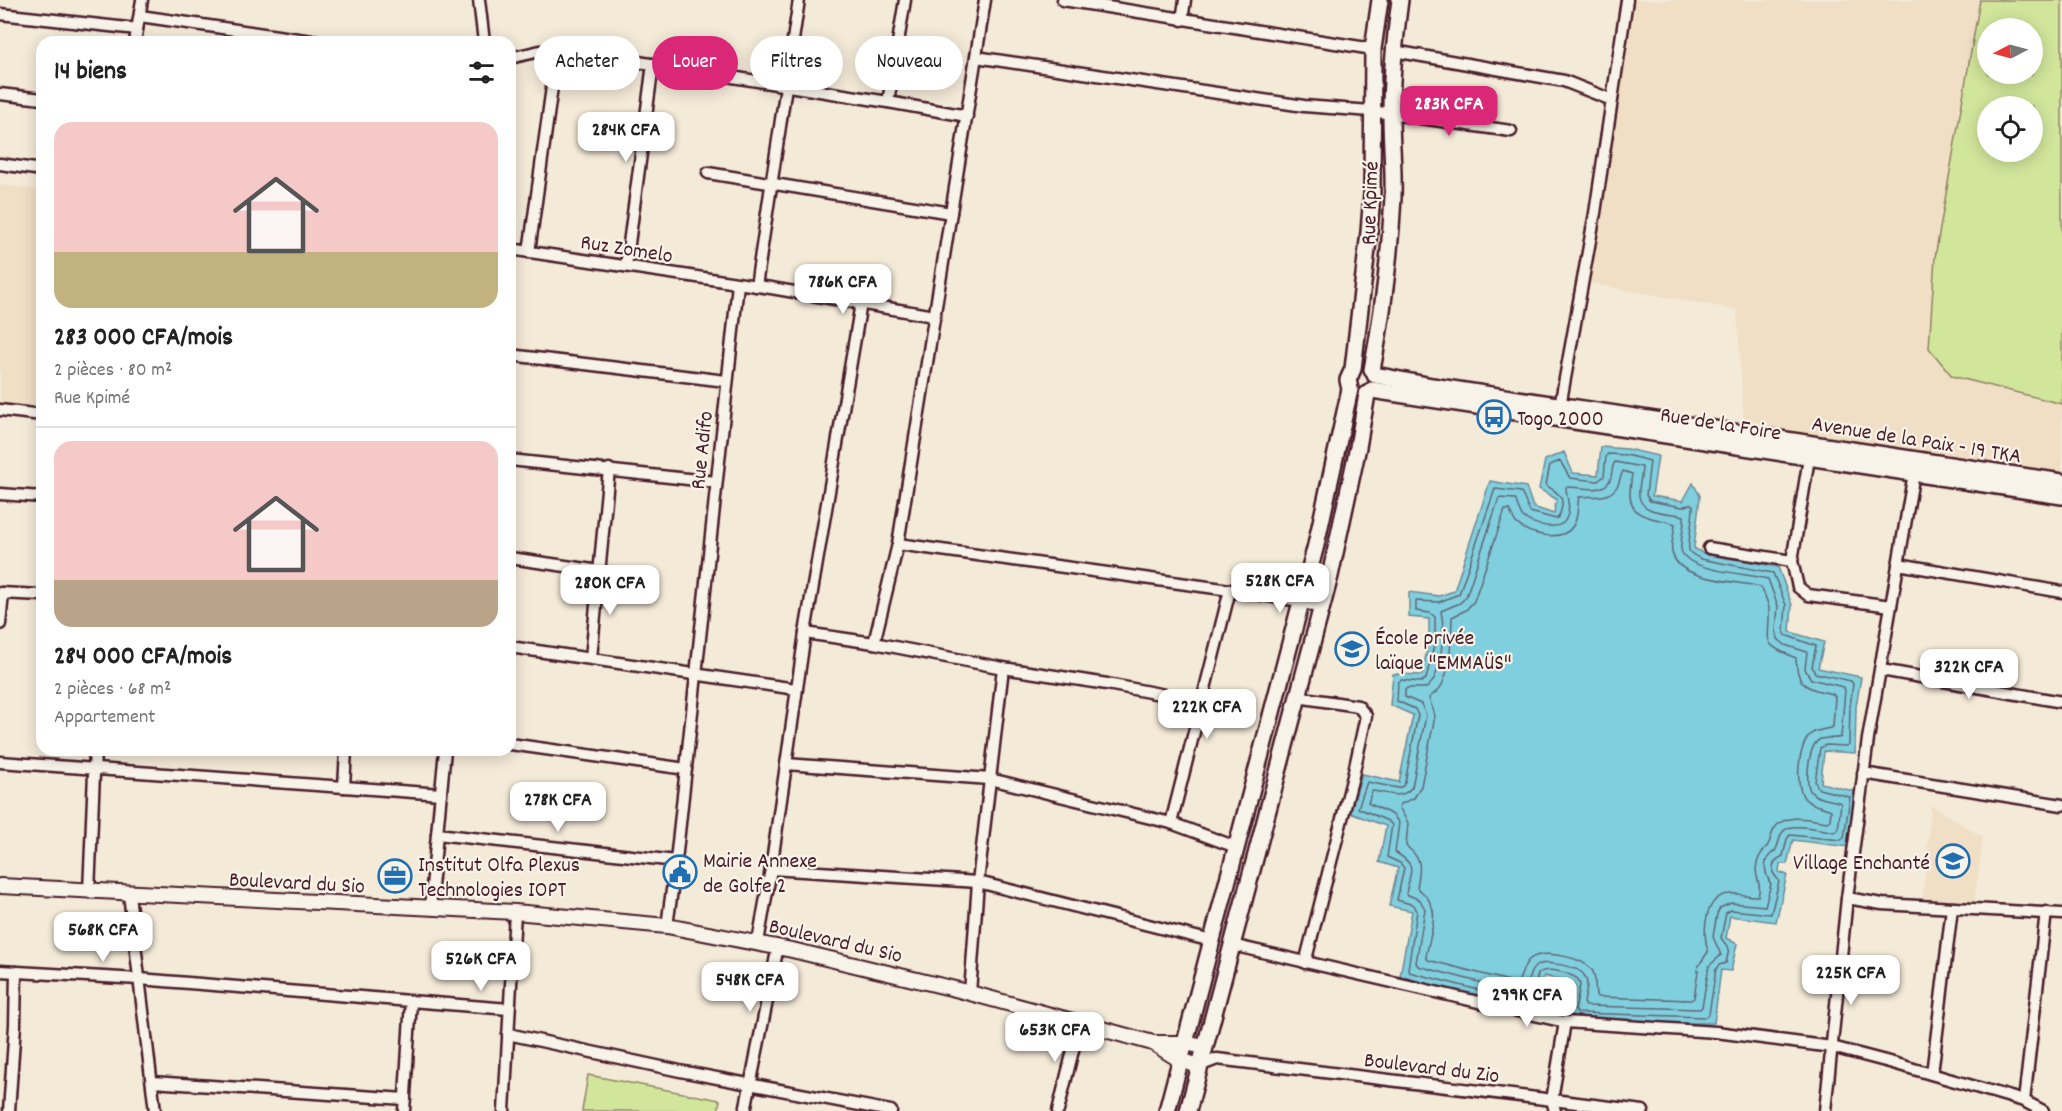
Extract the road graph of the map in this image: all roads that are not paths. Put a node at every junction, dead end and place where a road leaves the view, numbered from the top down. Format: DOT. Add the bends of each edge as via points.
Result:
graph roads {
  1 [pos="142,0"];
  2 [pos="479,0"];
  3 [pos="799,0"];
  4 [pos="905,0"];
  5 [pos="985,0"];
  6 [pos="1063,0"];
  7 [pos="1185,0"];
  8 [pos="1380,0"];
  9 [pos="1401,0"];
  10 [pos="1627,0"];
  11 [pos="0,14"];
  12 [pos="140,16"];
  13 [pos="1182,20"];
  14 [pos="137,29"];
  15 [pos="136,36"];
  16 [pos="235,36"];
  17 [pos="483,36"];
  18 [pos="793,36"];
  19 [pos="1373,49"];
  20 [pos="1394,51"];
  21 [pos="534,52"];
  22 [pos="516,57"];
  23 [pos="976,57"];
  24 [pos="652,71"];
  25 [pos="552,90"];
  26 [pos="784,90"];
  27 [pos="811,90"];
  28 [pos="0,94"];
  29 [pos="36,98"];
  30 [pos="1612,100"];
  31 [pos="888,102"];
  32 [pos="1371,111"];
  33 [pos="1391,113"];
  34 [pos="967,116"];
  35 [pos="1511,131"];
  36 [pos="0,164"];
  37 [pos="36,169"];
  38 [pos="708,173"];
  39 [pos="770,183"];
  40 [pos="951,213"];
  41 [pos="516,250"];
  42 [pos="529,252"];
  43 [pos="626,266"];
  44 [pos="738,284"];
  45 [pos="756,286"];
  46 [pos="861,303"];
  47 [pos="934,316"];
  48 [pos="516,357"];
  49 [pos="1353,369"];
  50 [pos="726,381"];
  51 [pos="1372,382"];
  52 [pos="1350,389"];
  53 [pos="1560,406"];
  54 [pos="0,410"];
  55 [pos="36,414"];
  56 [pos="1809,458"];
  57 [pos="516,461"];
  58 [pos="1915,467"];
  59 [pos="609,470"];
  60 [pos="716,482"];
  61 [pos="2062,482"];
  62 [pos="0,495"];
  63 [pos="2062,496"];
  64 [pos="36,497"];
  65 [pos="898,544"];
  66 [pos="1708,548"];
  67 [pos="516,559"];
  68 [pos="1791,561"];
  69 [pos="1898,564"];
  70 [pos="600,571"];
  71 [pos="1230,590"];
  72 [pos="2062,592"];
  73 [pos="1,593"];
  74 [pos="36,595"];
  75 [pos="1300,601"];
  76 [pos="1891,606"];
  77 [pos="1320,608"];
  78 [pos="0,624"];
  79 [pos="805,633"];
  80 [pos="874,643"];
  81 [pos="516,648"];
  82 [pos="591,658"];
  83 [pos="1004,668"];
  84 [pos="1881,670"];
  85 [pos="695,675"];
  86 [pos="796,689"];
  87 [pos="1297,698"];
  88 [pos="1202,702"];
  89 [pos="2062,702"];
  90 [pos="516,745"];
  91 [pos="95,756"];
  92 [pos="346,756"];
  93 [pos="444,756"];
  94 [pos="0,762"];
  95 [pos="786,764"];
  96 [pos="94,769"];
  97 [pos="686,769"];
  98 [pos="1863,773"];
  99 [pos="990,779"];
  100 [pos="344,787"];
  101 [pos="441,794"];
  102 [pos="2062,805"];
  103 [pos="1171,823"];
  104 [pos="437,834"];
  105 [pos="1236,847"];
  106 [pos="676,861"];
  107 [pos="771,869"];
  108 [pos="978,882"];
  109 [pos="0,886"];
  110 [pos="89,892"];
  111 [pos="129,894"];
  112 [pos="1847,898"];
  113 [pos="430,908"];
  114 [pos="1952,908"];
  115 [pos="515,912"];
  116 [pos="2046,912"];
  117 [pos="2062,914"];
  118 [pos="667,926"];
  119 [pos="1212,941"];
  120 [pos="758,942"];
  121 [pos="1232,945"];
  122 [pos="778,946"];
  123 [pos="1305,963"];
  124 [pos="0,971"];
  125 [pos="16,972"];
  126 [pos="139,979"];
  127 [pos="970,993"];
  128 [pos="411,1001"];
  129 [pos="509,1009"];
  130 [pos="1080,1022"];
  131 [pos="1565,1022"];
  132 [pos="508,1034"];
  133 [pos="1153,1043"];
  134 [pos="1185,1043"];
  135 [pos="1204,1047"];
  136 [pos="1832,1047"];
  137 [pos="1217,1059"];
  138 [pos="1180,1060"];
  139 [pos="1199,1066"];
  140 [pos="1932,1074"];
  141 [pos="152,1082"];
  142 [pos="750,1085"];
  143 [pos="405,1099"];
  144 [pos="2024,1101"];
  145 [pos="1553,1106"];
  146 [pos="9,1111"];
  147 [pos="155,1111"];
  148 [pos="404,1111"];
  149 [pos="504,1111"];
  150 [pos="746,1111"];
  151 [pos="891,1111"];
  152 [pos="1058,1111"];
  153 [pos="1167,1111"];
  154 [pos="1188,1111"];
  155 [pos="1643,1111"];
  156 [pos="1825,1111"];
  157 [pos="2043,1111"];
  1 -- 12 [label="street"];
  2 -- 17 [label="street"];
  3 -- 18 [label="street"];
  4 -- 31 [label="street"];
  5 -- 23 [label="street"];
  6 -- 13 [label="street"];
  7 -- 13 [label="street"];
  8 -- 19 [label="main road"];
  9 -- 20 [label="main road, Rue Kpimé"];
  10 -- 30 [label="street"];
  11 -- 14 [label="street"];
  12 -- 14 [label="street"];
  12 -- 16 [label="street"];
  13 -- 19 [label="street"];
  14 -- 15 [label="street"];
  19 -- 32 [label="main road"];
  20 -- 30 [label="street" via="1564,81"];
  20 -- 33 [label="main road, Rue Kpimé"];
  21 -- 22 [label="street"];
  23 -- 32 [label="street" via="1304,106"];
  23 -- 34 [label="street"];
  24 -- 43 [label="street"];
  25 -- 42 [label="street"];
  26 -- 39 [label="street"];
  27 -- 31 [label="street"];
  28 -- 29 [label="street"];
  30 -- 53 [label="street"];
  31 -- 34 [label="street"];
  32 -- 33 [label="street"];
  32 -- 49 [label="main road" via="1372,194"];
  33 -- 35 [label="street"];
  33 -- 51 [label="main road, Rue Kpimé" via="1390,237"];
  34 -- 40 [label="street"];
  36 -- 37 [label="street"];
  38 -- 39 [label="street"];
  39 -- 40 [label="street"];
  39 -- 45 [label="street"];
  40 -- 47 [label="street"];
  41 -- 42 [label="street, Ruz Zomelo"];
  42 -- 43 [label="street, Ruz Zomelo"];
  43 -- 44 [label="street, Ruz Zomelo"];
  44 -- 45 [label="street"];
  44 -- 50 [label="street, Rue Adifo"];
  45 -- 46 [label="street"];
  46 -- 47 [label="street"];
  46 -- 79 [label="street"];
  47 -- 65 [label="street"];
  48 -- 50 [label="street"];
  49 -- 51 [label="main road" via="1363,366"];
  49 -- 52 [label="main road" via="1348,380"];
  50 -- 60 [label="street, Rue Adifo"];
  51 -- 52 [label="main road" via="1358,394"];
  51 -- 53 [label="main road, Avenue de la Paix - 19 TKA" via="1418,384"];
  51 -- 56 [label="main road, Rue de la Foire"];
  51 -- 77 [label="main road, Rue Kpimé"];
  52 -- 75 [label="main road"];
  53 -- 58 [label="main road, Avenue de la Paix - 19 TKA"];
  54 -- 55 [label="street"];
  56 -- 58 [label="main road, Rue de la Foire"];
  56 -- 68 [label="street"];
  57 -- 59 [label="street"];
  58 -- 61 [label="main road, Avenue de la Paix - 19 TKA"];
  58 -- 63 [label="main road, Rue de la Foire"];
  58 -- 69 [label="street"];
  59 -- 60 [label="street"];
  59 -- 70 [label="street"];
  60 -- 85 [label="street, Rue Adifo"];
  62 -- 64 [label="street"];
  65 -- 71 [label="street"];
  65 -- 80 [label="street"];
  66 -- 68 [label="street"];
  67 -- 70 [label="street"];
  68 -- 76 [label="street" via="1798,587 1808,595"];
  69 -- 72 [label="street"];
  69 -- 76 [label="street"];
  70 -- 82 [label="street"];
  71 -- 75 [label="street"];
  71 -- 88 [label="street"];
  73 -- 74 [label="street"];
  73 -- 78 [label="street"];
  75 -- 77 [label="street"];
  75 -- 105 [label="main road"];
  76 -- 84 [label="street"];
  77 -- 87 [label="main road, Rue Kpimé"];
  79 -- 80 [label="street"];
  79 -- 86 [label="street"];
  80 -- 83 [label="street"];
  81 -- 82 [label="street"];
  82 -- 85 [label="street"];
  83 -- 88 [label="street"];
  83 -- 99 [label="street"];
  84 -- 89 [label="street"];
  84 -- 98 [label="street"];
  85 -- 86 [label="street"];
  85 -- 97 [label="street, Rue Adifo"];
  86 -- 95 [label="street"];
  87 -- 121 [label="main road, Rue Kpimé"];
  87 -- 123 [label="street" via="1358,705 1366,716"];
  88 -- 103 [label="street"];
  90 -- 97 [label="street"];
  91 -- 96 [label="street"];
  92 -- 100 [label="street"];
  93 -- 101 [label="street"];
  94 -- 96 [label="street"];
  95 -- 99 [label="street"];
  95 -- 107 [label="street"];
  96 -- 100 [label="street"];
  96 -- 110 [label="street"];
  97 -- 106 [label="street, Rue Adifo"];
  98 -- 102 [label="street"];
  98 -- 112 [label="street"];
  99 -- 103 [label="street"];
  99 -- 108 [label="street"];
  100 -- 101 [label="street"];
  101 -- 104 [label="street"];
  103 -- 105 [label="street"];
  104 -- 106 [label="street"];
  104 -- 113 [label="street"];
  105 -- 119 [label="main road"];
  106 -- 118 [label="street, Rue Adifo"];
  107 -- 108 [label="street"];
  107 -- 120 [label="street"];
  108 -- 119 [label="street"];
  108 -- 127 [label="street"];
  109 -- 110 [label="street, Boulevard du Sio"];
  110 -- 111 [label="street, Boulevard du Sio"];
  111 -- 113 [label="street, Boulevard du Sio"];
  111 -- 126 [label="street"];
  112 -- 114 [label="street"];
  112 -- 136 [label="street"];
  113 -- 115 [label="street, Boulevard du Sio"];
  114 -- 116 [label="street"];
  114 -- 140 [label="street"];
  115 -- 118 [label="street, Boulevard du Sio"];
  115 -- 129 [label="street"];
  116 -- 117 [label="street"];
  116 -- 144 [label="street"];
  118 -- 120 [label="street, Boulevard du Sio"];
  119 -- 134 [label="main road"];
  120 -- 122 [label="street, Boulevard du Sio"];
  121 -- 123 [label="street"];
  121 -- 135 [label="main road, Rue Kpimé"];
  122 -- 127 [label="street, Boulevard du Sio"];
  122 -- 142 [label="street"];
  123 -- 131 [label="street"];
  124 -- 125 [label="street"];
  125 -- 126 [label="street"];
  125 -- 146 [label="street"];
  126 -- 128 [label="street"];
  126 -- 141 [label="street"];
  127 -- 130 [label="street, Boulevard du Sio"];
  128 -- 129 [label="street"];
  128 -- 143 [label="street"];
  129 -- 132 [label="street"];
  130 -- 133 [label="street, Boulevard du Sio"];
  130 -- 152 [label="street"];
  131 -- 136 [label="street" via="1725,1033"];
  131 -- 145 [label="street"];
  132 -- 142 [label="street"];
  132 -- 149 [label="street"];
  133 -- 134 [label="street, Boulevard du Sio"];
  133 -- 138 [label="street, Boulevard du Sio"];
  134 -- 135 [label="street, Boulevard du Sio"];
  134 -- 138 [label="main road"];
  135 -- 137 [label="street"];
  135 -- 139 [label="main road, Rue Kpimé"];
  136 -- 140 [label="street"];
  136 -- 156 [label="street"];
  137 -- 139 [label="street, Boulevard du Zio"];
  137 -- 145 [label="street, Boulevard du Zio"];
  138 -- 139 [label="street, Boulevard du Sio"];
  138 -- 153 [label="main road"];
  139 -- 154 [label="main road, Rue Kpimé"];
  140 -- 144 [label="street"];
  141 -- 143 [label="street"];
  141 -- 147 [label="street"];
  142 -- 150 [label="street"];
  142 -- 151 [label="street"];
  143 -- 148 [label="street"];
  144 -- 157 [label="street"];
  145 -- 155 [label="street, Boulevard du Zio"];
}
